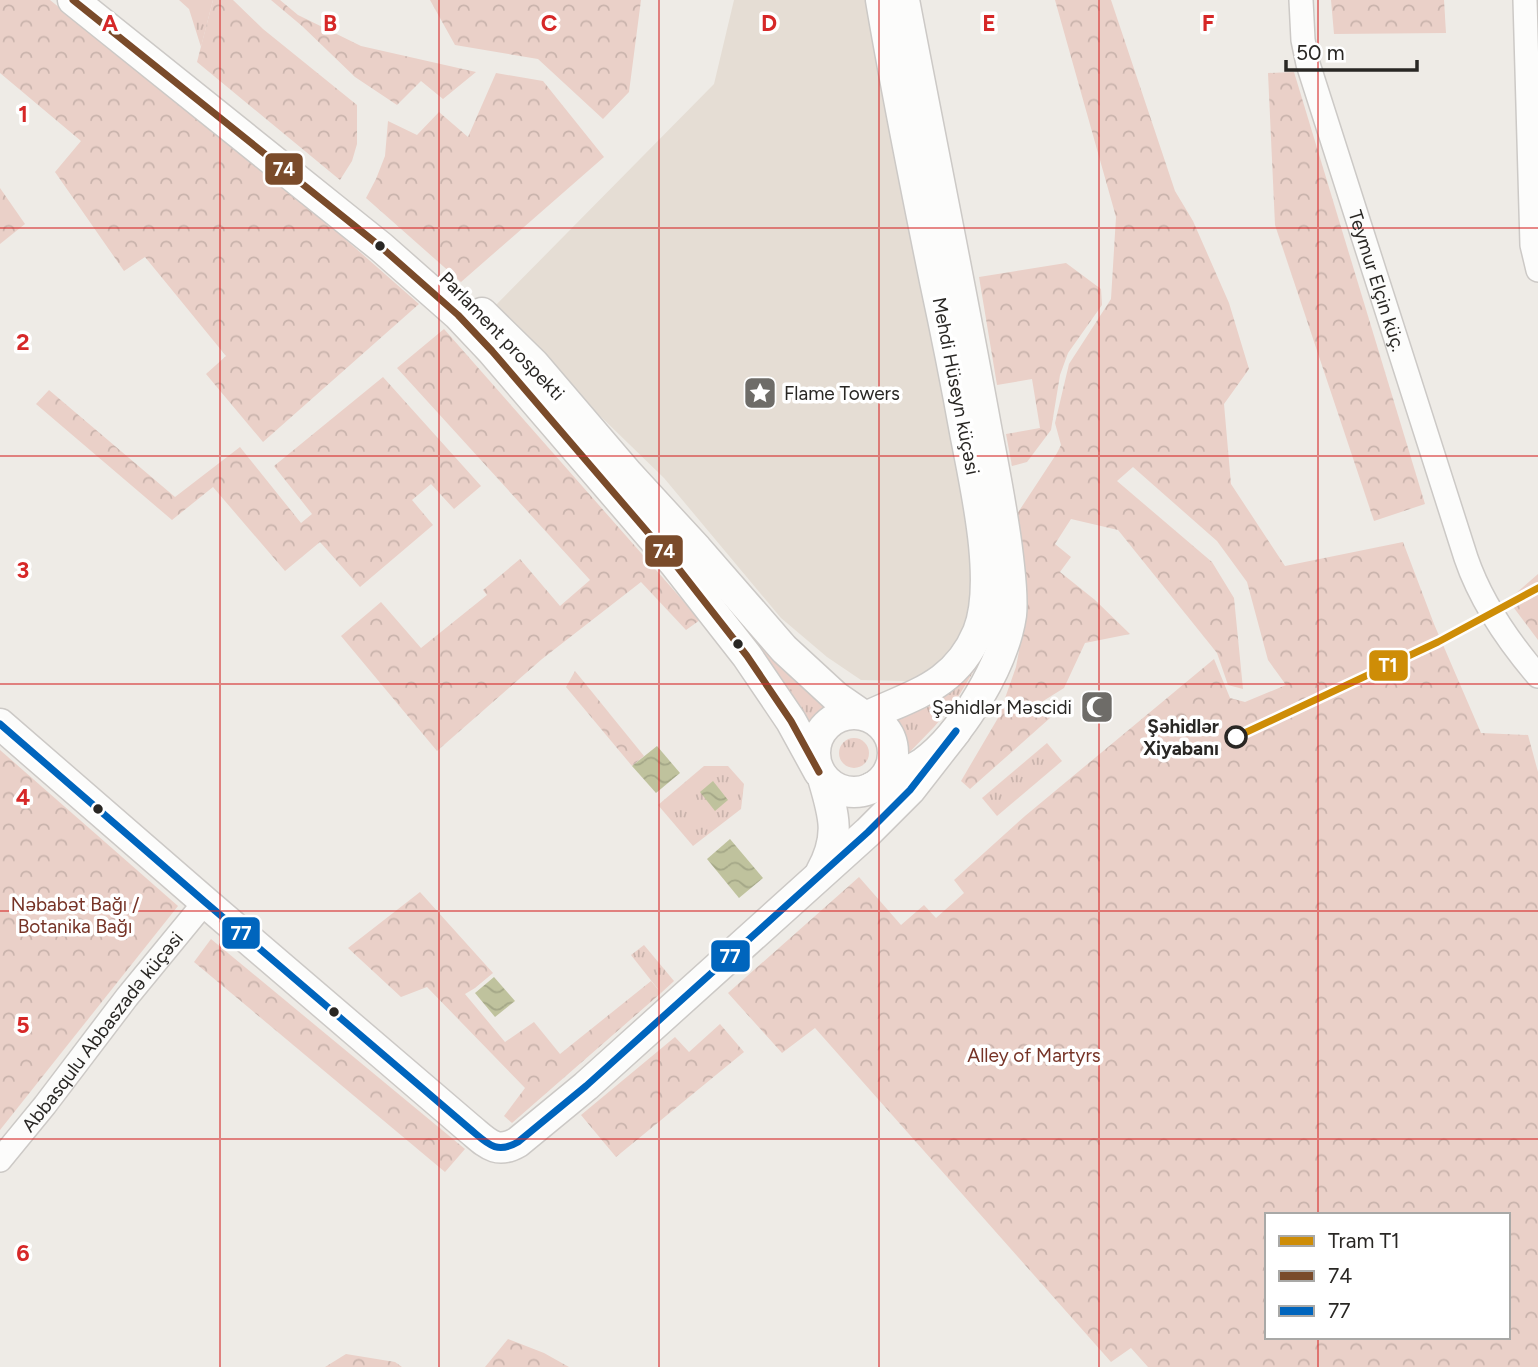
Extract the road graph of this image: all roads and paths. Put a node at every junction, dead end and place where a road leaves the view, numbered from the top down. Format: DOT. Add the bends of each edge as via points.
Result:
graph roads {
  1 [pos="74,0"];
  2 [pos="103,0"];
  3 [pos="881,0"];
  4 [pos="904,0"];
  5 [pos="1301,0"];
  6 [pos="1525,0"];
  7 [pos="1538,270"];
  8 [pos="1538,676"];
  9 [pos="864,715"];
  10 [pos="0,724"];
  11 [pos="957,731"];
  12 [pos="821,775"];
  13 [pos="885,775"];
  14 [pos="869,832"];
  15 [pos="817,878"];
  16 [pos="205,902"];
  17 [pos="0,1160"];
  1 -- 12 [label="main road, Parlament prospekti" via="381,247 458,315 675,564 747,656"];
  2 -- 9 [label="main road, Parlament prospekti" via="436,269 534,364 783,649"];
  3 -- 9 [label="main road, Mehdi Hüseyn küçəsi" via="973,474 986,575 979,629 963,658 939,682"];
  4 -- 11 [label="main road, Mehdi Hüseyn küçəsi" via="1011,581 1011,615 1003,644"];
  5 -- 8 [label="street, Teymur Elçin küç." via="1304,52 1468,565 1503,631"];
  6 -- 7 [label="street" via="1532,245"];
  9 -- 12 [label="main road" via="841,715 819,734 814,753"];
  9 -- 13 [label="main road" via="879,722 893,748"];
  10 -- 16 [label="main road"];
  11 -- 13 [label="main road, Mehdi Hüseyn küçəsi" via="920,765"];
  11 -- 14 [label="main road, Mehdi Hüseyn küçəsi"];
  12 -- 13 [label="main road" via="841,790 861,792"];
  12 -- 15 [label="main road" via="832,809 834,842"];
  13 -- 14 [label="main road" via="884,805"];
  14 -- 15 [label="main road, Mehdi Hüseyn küçəsi"];
  15 -- 16 [label="main road, Mehdi Hüseyn küçəsi" via="586,1086 518,1142 500,1149 470,1129"];
  16 -- 17 [label="street, Abbasqulu Abbaszadə küçəsi"];
}
